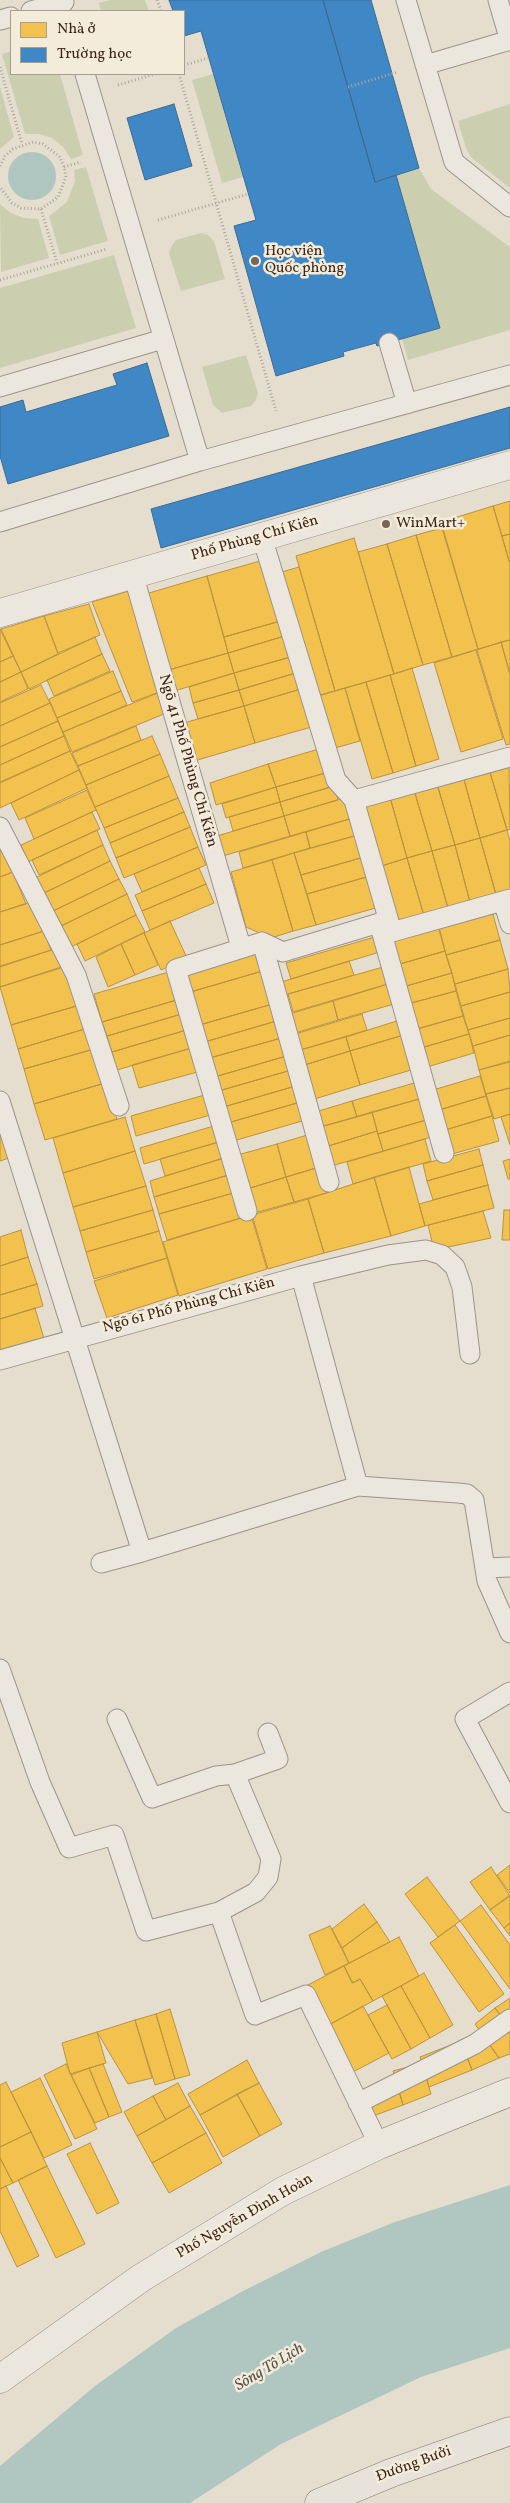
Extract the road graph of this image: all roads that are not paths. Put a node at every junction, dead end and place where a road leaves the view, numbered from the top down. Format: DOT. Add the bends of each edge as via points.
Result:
graph roads {
  1 [pos="406,0"];
  2 [pos="498,0"];
  3 [pos="65,4"];
  4 [pos="36,10"];
  5 [pos="510,40"];
  6 [pos="425,65"];
  7 [pos="85,75"];
  8 [pos="510,207"];
  9 [pos="163,339"];
  10 [pos="389,343"];
  11 [pos="510,375"];
  12 [pos="0,387"];
  13 [pos="407,404"];
  14 [pos="200,461"];
  15 [pos="510,465"];
  16 [pos="0,522"];
  17 [pos="262,538"];
  18 [pos="133,574"];
  19 [pos="0,613"];
  20 [pos="510,758"];
  21 [pos="354,800"];
  22 [pos="0,827"];
  23 [pos="507,900"];
  24 [pos="510,924"];
  25 [pos="385,928"];
  26 [pos="262,942"];
  27 [pos="241,947"];
  28 [pos="0,1101"];
  29 [pos="119,1106"];
  30 [pos="444,1153"];
  31 [pos="329,1182"];
  32 [pos="247,1211"];
  33 [pos="300,1276"];
  34 [pos="74,1338"];
  35 [pos="470,1354"];
  36 [pos="0,1360"];
  37 [pos="358,1486"];
  38 [pos="142,1552"];
  39 [pos="101,1563"];
  40 [pos="510,1566"];
  41 [pos="485,1568"];
  42 [pos="510,1633"];
  43 [pos="0,1670"];
  44 [pos="510,1692"];
  45 [pos="117,1719"];
  46 [pos="268,1733"];
  47 [pos="235,1774"];
  48 [pos="510,1803"];
  49 [pos="219,1912"];
  50 [pos="510,2020"];
  51 [pos="510,2092"];
  52 [pos="358,2103"];
  53 [pos="379,2145"];
  54 [pos="0,2379"];
  55 [pos="510,2431"];
  56 [pos="319,2503"];
  1 -- 6 [label="lane"];
  2 -- 5 [label="lane"];
  3 -- 4 [label="lane"];
  5 -- 6 [label="lane"];
  6 -- 8 [label="lane" via="454,162"];
  7 -- 9 [label="lane"];
  9 -- 12 [label="lane"];
  9 -- 14 [label="lane"];
  10 -- 13 [label="lane"];
  11 -- 13 [label="lane"];
  13 -- 14 [label="lane"];
  14 -- 16 [label="lane"];
  15 -- 17 [label="main road, Phố Phùng Chí Kiên"];
  17 -- 18 [label="main road, Phố Phùng Chí Kiên"];
  17 -- 21 [label="lane" via="336,780"];
  18 -- 19 [label="main road, Phố Phùng Chí Kiên"];
  18 -- 27 [label="lane, Ngõ 41 Phố Phùng Chí Kiên"];
  20 -- 21 [label="lane"];
  21 -- 25 [label="lane"];
  22 -- 29 [label="lane" via="76,975"];
  23 -- 24 [label="lane"];
  23 -- 25 [label="lane"];
  25 -- 26 [label="lane" via="283,952"];
  25 -- 30 [label="lane"];
  26 -- 27 [label="lane"];
  26 -- 31 [label="lane"];
  27 -- 32 [label="lane" via="176,969"];
  28 -- 34 [label="lane"];
  33 -- 34 [label="lane, Ngõ 61 Phố Phùng Chí Kiên"];
  33 -- 35 [label="lane, Ngõ 61 Phố Phùng Chí Kiên" via="409,1252 426,1250 442,1255 455,1267 462,1286"];
  33 -- 37 [label="lane"];
  34 -- 36 [label="lane, Ngõ 61 Phố Phùng Chí Kiên"];
  34 -- 38 [label="lane"];
  37 -- 38 [label="lane"];
  37 -- 41 [label="lane" via="466,1494 474,1500"];
  38 -- 39 [label="lane"];
  40 -- 41 [label="lane"];
  41 -- 42 [label="lane" via="487,1581"];
  43 -- 49 [label="lane" via="40,1782 68,1848 114,1835 146,1931"];
  44 -- 48 [label="lane" via="465,1719"];
  45 -- 47 [label="lane" via="152,1798 216,1776"];
  46 -- 47 [label="lane" via="278,1759"];
  47 -- 49 [label="lane" via="271,1859 268,1878 256,1892"];
  49 -- 52 [label="lane" via="256,2015 306,1995"];
  50 -- 52 [label="lane" via="475,2044"];
  51 -- 53 [label="main road, Phố Nguyễn Đình Hoàn"];
  52 -- 53 [label="lane"];
  53 -- 54 [label="main road, Phố Nguyễn Đình Hoàn" via="283,2191 150,2273"];
  55 -- 56 [label="main road, Đường Bưởi" via="391,2473"];
}
